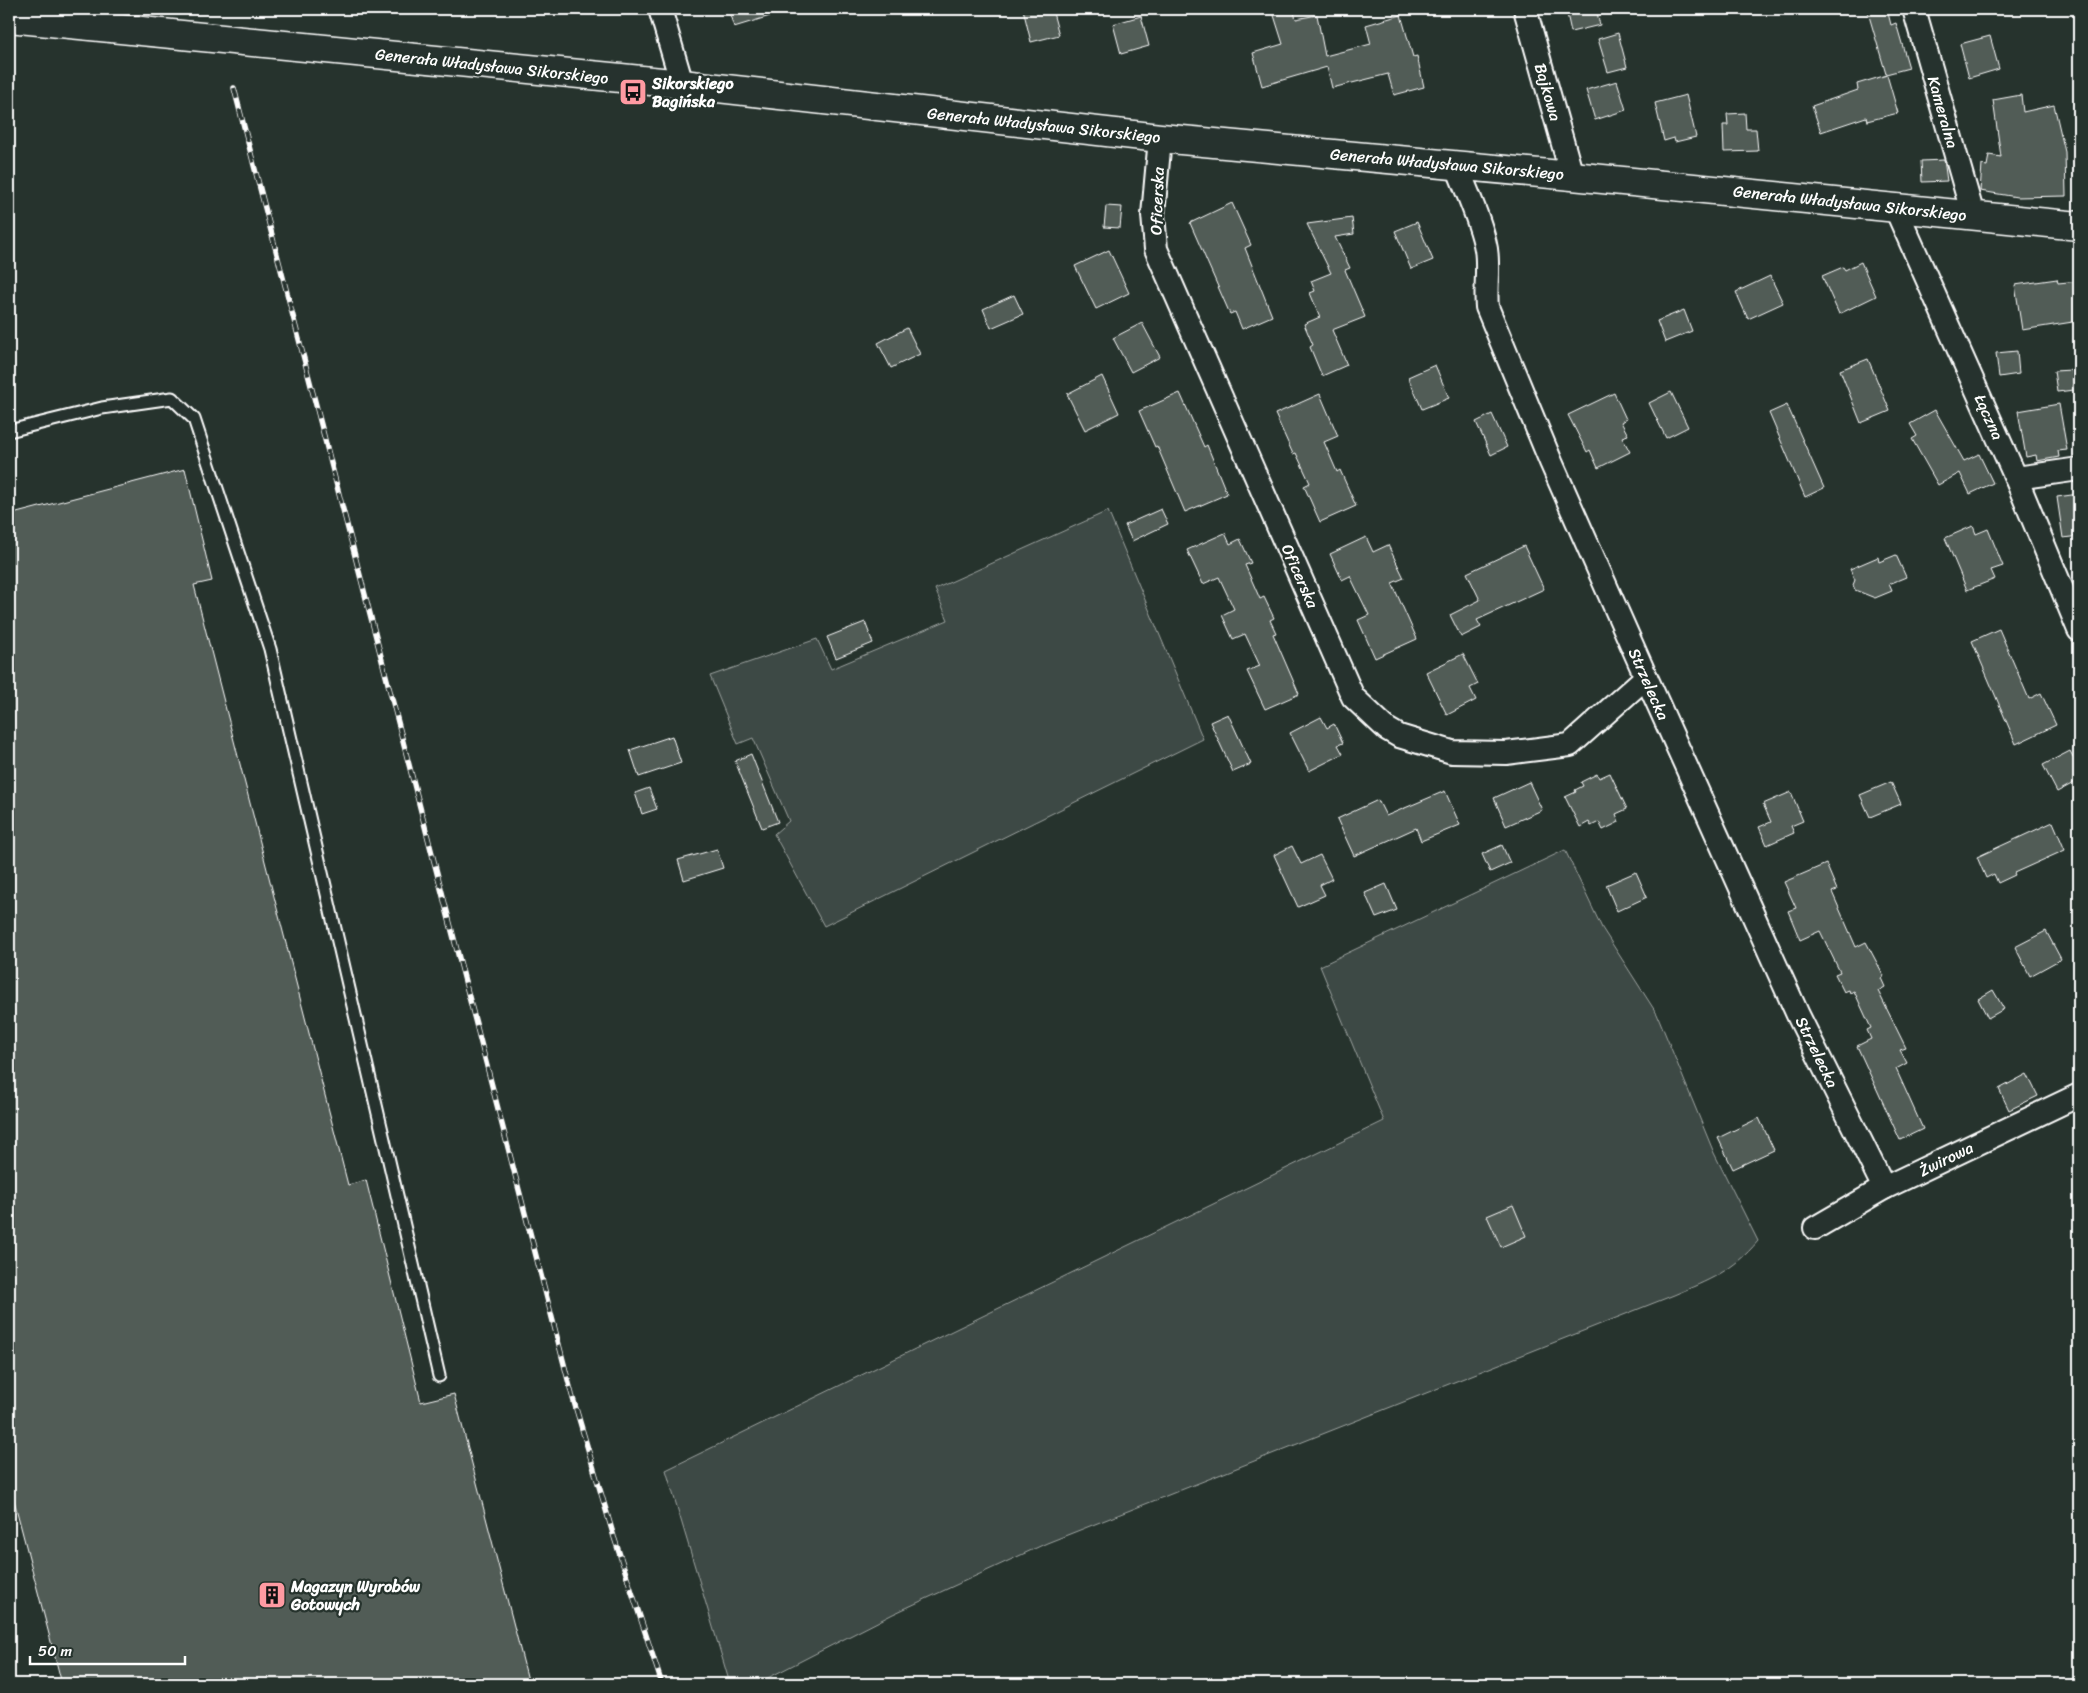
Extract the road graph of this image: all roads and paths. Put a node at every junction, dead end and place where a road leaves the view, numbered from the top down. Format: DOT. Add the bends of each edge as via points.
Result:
graph roads {
  1 [pos="660,9"];
  2 [pos="1525,9"];
  3 [pos="1914,9"];
  4 [pos="9,18"];
  5 [pos="682,84"];
  6 [pos="1160,138"];
  7 [pos="1457,166"];
  8 [pos="1572,176"];
  9 [pos="1895,207"];
  10 [pos="1973,216"];
  11 [pos="2079,226"];
  12 [pos="9,431"];
  13 [pos="2079,469"];
  14 [pos="2016,478"];
  15 [pos="2079,630"];
  16 [pos="1646,677"];
  17 [pos="2079,1095"];
  18 [pos="1884,1188"];
  19 [pos="1815,1228"];
  20 [pos="439,1376"];
  1 -- 5 [label="street"];
  2 -- 8 [label="street, Bajkowa"];
  3 -- 10 [label="street, Kameralna"];
  4 -- 5 [label="street, Generała Władysława Sikorskiego"];
  5 -- 6 [label="street, Generała Władysława Sikorskiego"];
  6 -- 7 [label="street, Generała Władysława Sikorskiego"];
  6 -- 16 [label="street, Oficerska" via="1153,215 1156,249 1353,697 1386,729 1413,741 1452,752 1506,753 1570,746"];
  7 -- 8 [label="street, Generała Władysława Sikorskiego"];
  7 -- 16 [label="street, Strzelecka" via="1486,251 1487,307"];
  8 -- 9 [label="street, Generała Władysława Sikorskiego"];
  9 -- 10 [label="street, Generała Władysława Sikorskiego"];
  9 -- 14 [label="street, Łączna"];
  10 -- 11 [label="street, Generała Władysława Sikorskiego"];
  12 -- 20 [label="lane" via="102,408 172,398 194,419 270,649"];
  13 -- 14 [label="street"];
  14 -- 15 [label="street, Łączna"];
  16 -- 18 [label="street, Strzelecka" via="1798,1015"];
  17 -- 18 [label="street, Żwirowa"];
  18 -- 19 [label="street, Żwirowa"];
}
